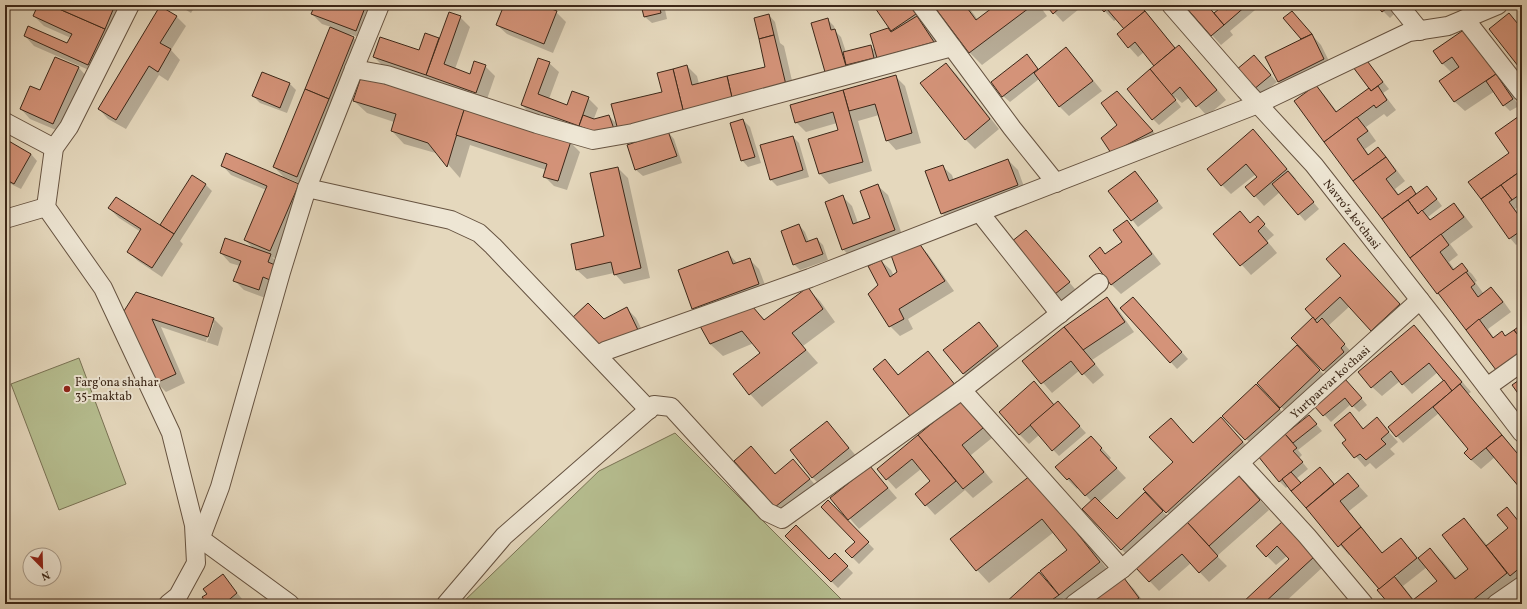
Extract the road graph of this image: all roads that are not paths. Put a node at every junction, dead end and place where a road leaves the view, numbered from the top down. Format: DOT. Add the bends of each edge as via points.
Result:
graph roads {
  1 [pos="130,5"];
  2 [pos="380,5"];
  3 [pos="921,5"];
  4 [pos="1171,5"];
  5 [pos="1399,5"];
  6 [pos="1498,5"];
  7 [pos="1465,19"];
  8 [pos="1420,31"];
  9 [pos="952,47"];
  10 [pos="354,69"];
  11 [pos="1522,92"];
  12 [pos="1258,104"];
  13 [pos="5,122"];
  14 [pos="54,148"];
  15 [pos="1056,183"];
  16 [pos="307,188"];
  17 [pos="46,207"];
  18 [pos="980,213"];
  19 [pos="5,219"];
  20 [pos="1099,283"];
  21 [pos="1420,300"];
  22 [pos="1060,314"];
  23 [pos="605,351"];
  24 [pos="1522,362"];
  25 [pos="1487,387"];
  26 [pos="962,390"];
  27 [pos="649,410"];
  28 [pos="1522,433"];
  29 [pos="1240,463"];
  30 [pos="198,545"];
  31 [pos="1122,569"];
  32 [pos="1522,586"];
  33 [pos="168,604"];
  34 [pos="290,604"];
  35 [pos="446,604"];
  36 [pos="1074,604"];
  37 [pos="1364,604"];
  38 [pos="1496,604"];
  1 -- 14 [label="street" via="69,127"];
  2 -- 10 [label="street"];
  3 -- 9 [label="street"];
  4 -- 12 [label="street, Navroʻz koʻchasi"];
  5 -- 8 [label="street"];
  6 -- 7 [label="street"];
  7 -- 8 [label="street" via="1448,26"];
  7 -- 11 [label="street"];
  8 -- 12 [label="street" via="1409,32"];
  9 -- 10 [label="street" via="633,133 593,140 387,75"];
  9 -- 15 [label="street"];
  10 -- 16 [label="street"];
  12 -- 15 [label="street"];
  12 -- 21 [label="street, Navroʻz koʻchasi" via="1314,165"];
  13 -- 14 [label="street"];
  14 -- 17 [label="street"];
  15 -- 18 [label="street"];
  16 -- 27 [label="street" via="451,220 479,234"];
  16 -- 30 [label="street" via="280,272 220,487"];
  17 -- 19 [label="street"];
  17 -- 30 [label="street" via="103,288 171,433"];
  18 -- 22 [label="street"];
  18 -- 23 [label="street" via="810,278"];
  20 -- 22 [label="street"];
  21 -- 25 [label="street, Navroʻz koʻchasi"];
  21 -- 29 [label="street, Yurtparvar koʻchasi"];
  22 -- 26 [label="street"];
  24 -- 25 [label="street"];
  25 -- 28 [label="street, Navroʻz koʻchasi"];
  26 -- 27 [label="street" via="782,519 768,512 671,407 654,405"];
  26 -- 31 [label="street"];
  27 -- 35 [label="street" via="504,536"];
  29 -- 31 [label="street, Yurtparvar koʻchasi"];
  29 -- 37 [label="street" via="1307,536"];
  30 -- 33 [label="street" via="196,563 178,596"];
  30 -- 34 [label="street"];
  31 -- 36 [label="street, Yurtparvar koʻchasi"];
  32 -- 38 [label="street"];
}
